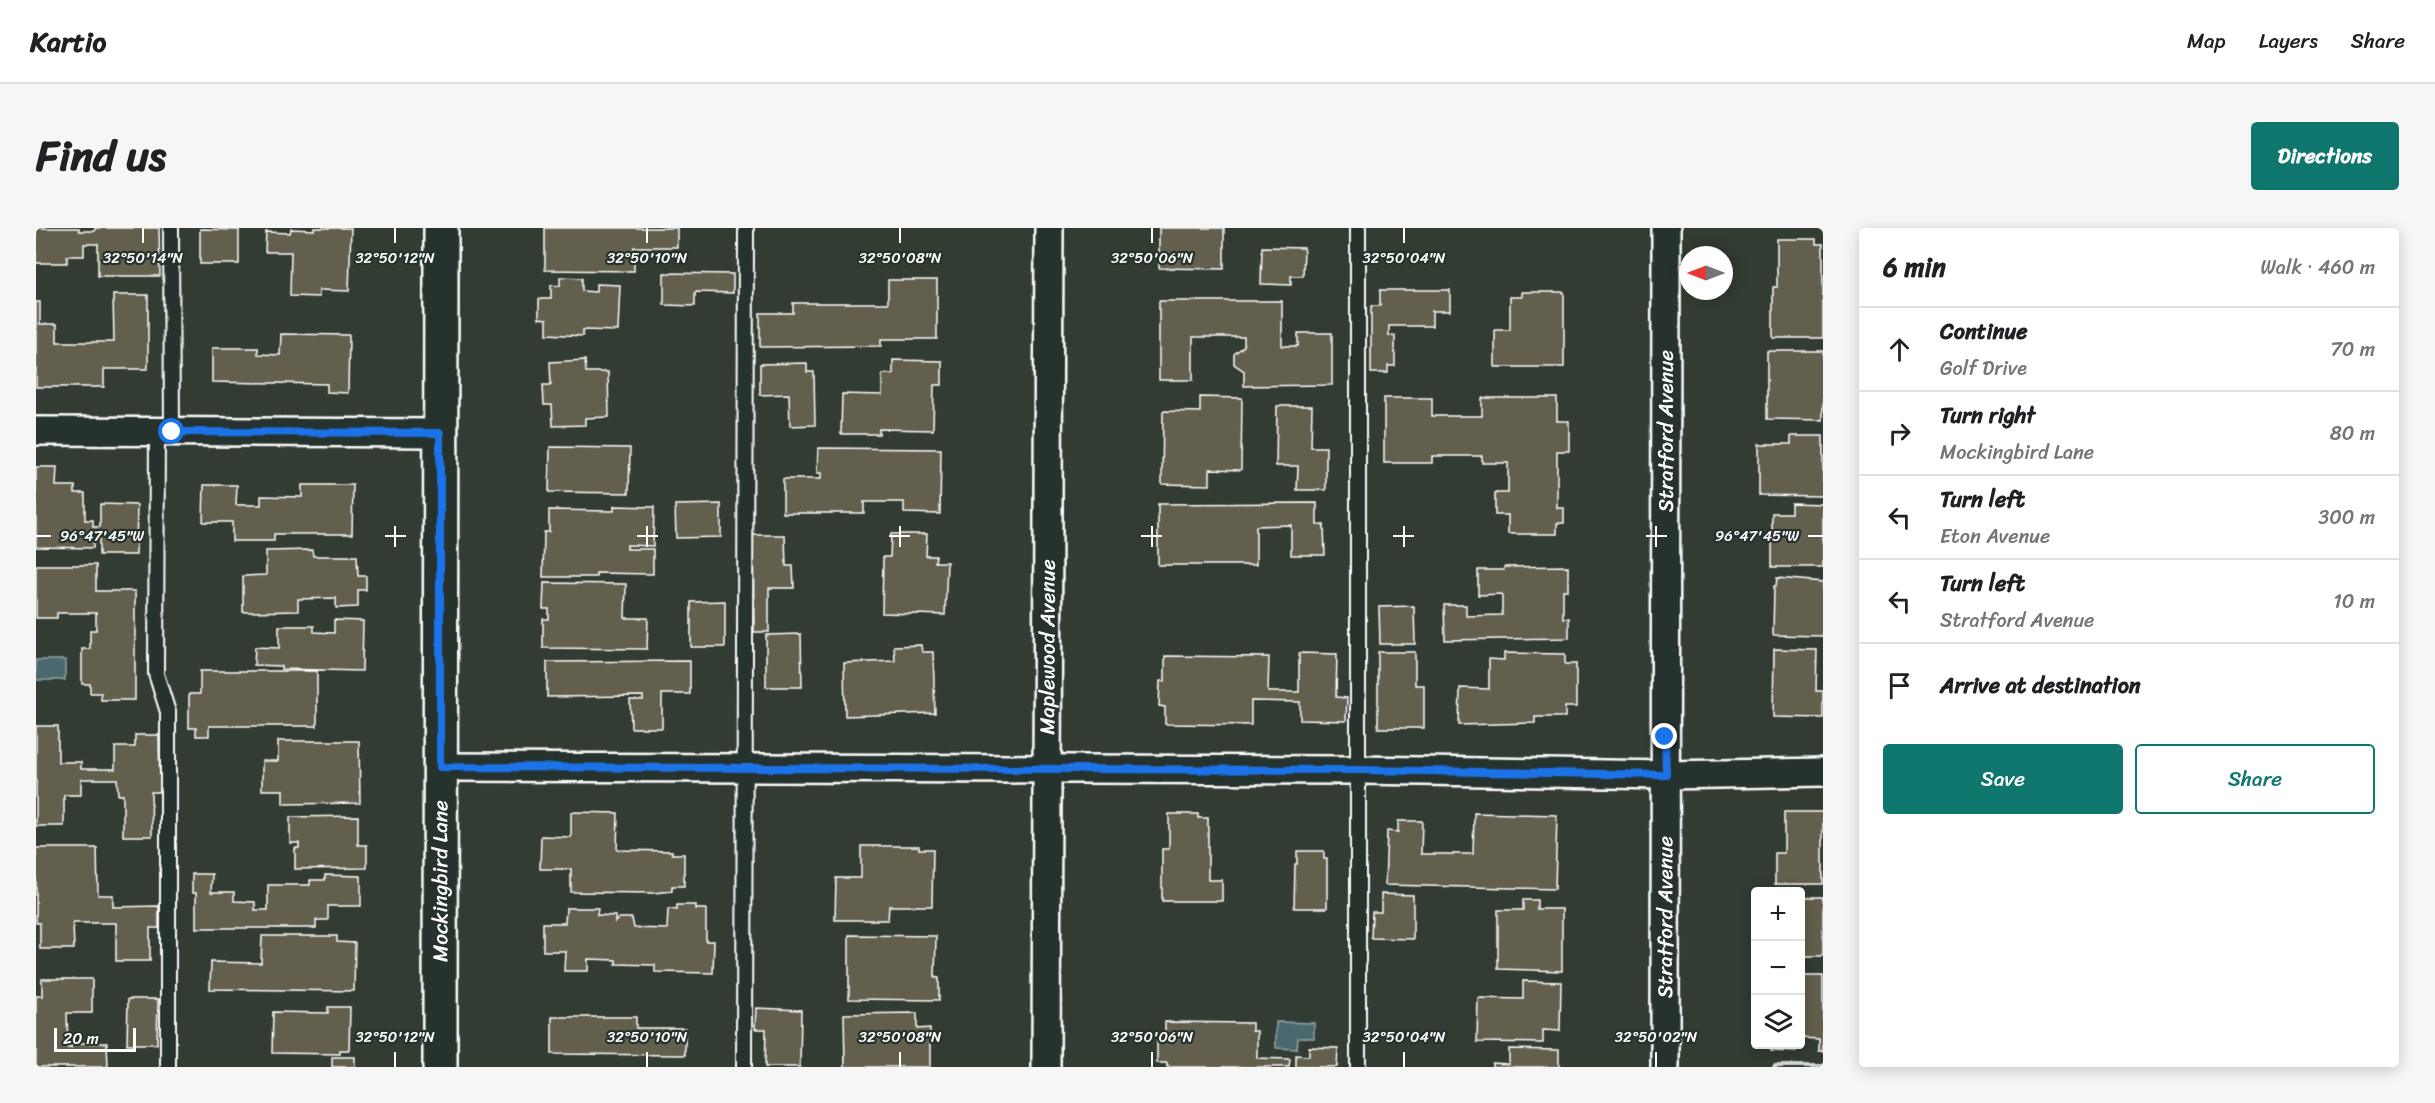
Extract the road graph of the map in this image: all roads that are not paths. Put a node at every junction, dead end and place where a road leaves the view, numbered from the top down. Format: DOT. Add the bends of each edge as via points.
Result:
graph roads {
  1 [pos="171,228"];
  2 [pos="441,228"];
  3 [pos="746,228"];
  4 [pos="1049,228"];
  5 [pos="1358,228"];
  6 [pos="1666,228"];
  7 [pos="36,431"];
  8 [pos="164,432"];
  9 [pos="440,433"];
  10 [pos="440,767"];
  11 [pos="743,768"];
  12 [pos="1046,769"];
  13 [pos="1358,770"];
  14 [pos="1823,772"];
  15 [pos="1666,775"];
  16 [pos="168,1067"];
  17 [pos="440,1067"];
  18 [pos="744,1067"];
  19 [pos="1046,1067"];
  20 [pos="1358,1067"];
  21 [pos="1665,1067"];
  1 -- 8 [label="lane"];
  2 -- 9 [label="main road, Mockingbird Lane"];
  3 -- 11 [label="lane"];
  4 -- 12 [label="street, Maplewood Avenue"];
  5 -- 13 [label="lane"];
  6 -- 15 [label="street, Stratford Avenue"];
  7 -- 8 [label="street"];
  8 -- 9 [label="street"];
  8 -- 16 [label="lane" via="156,674 168,712"];
  9 -- 10 [label="main road, Mockingbird Lane"];
  10 -- 11 [label="street"];
  10 -- 17 [label="main road, Mockingbird Lane"];
  11 -- 12 [label="street"];
  11 -- 18 [label="lane"];
  12 -- 13 [label="street"];
  12 -- 19 [label="street, Maplewood Avenue"];
  13 -- 15 [label="street"];
  13 -- 20 [label="lane"];
  14 -- 15 [label="street"];
  15 -- 21 [label="street, Stratford Avenue"];
}
